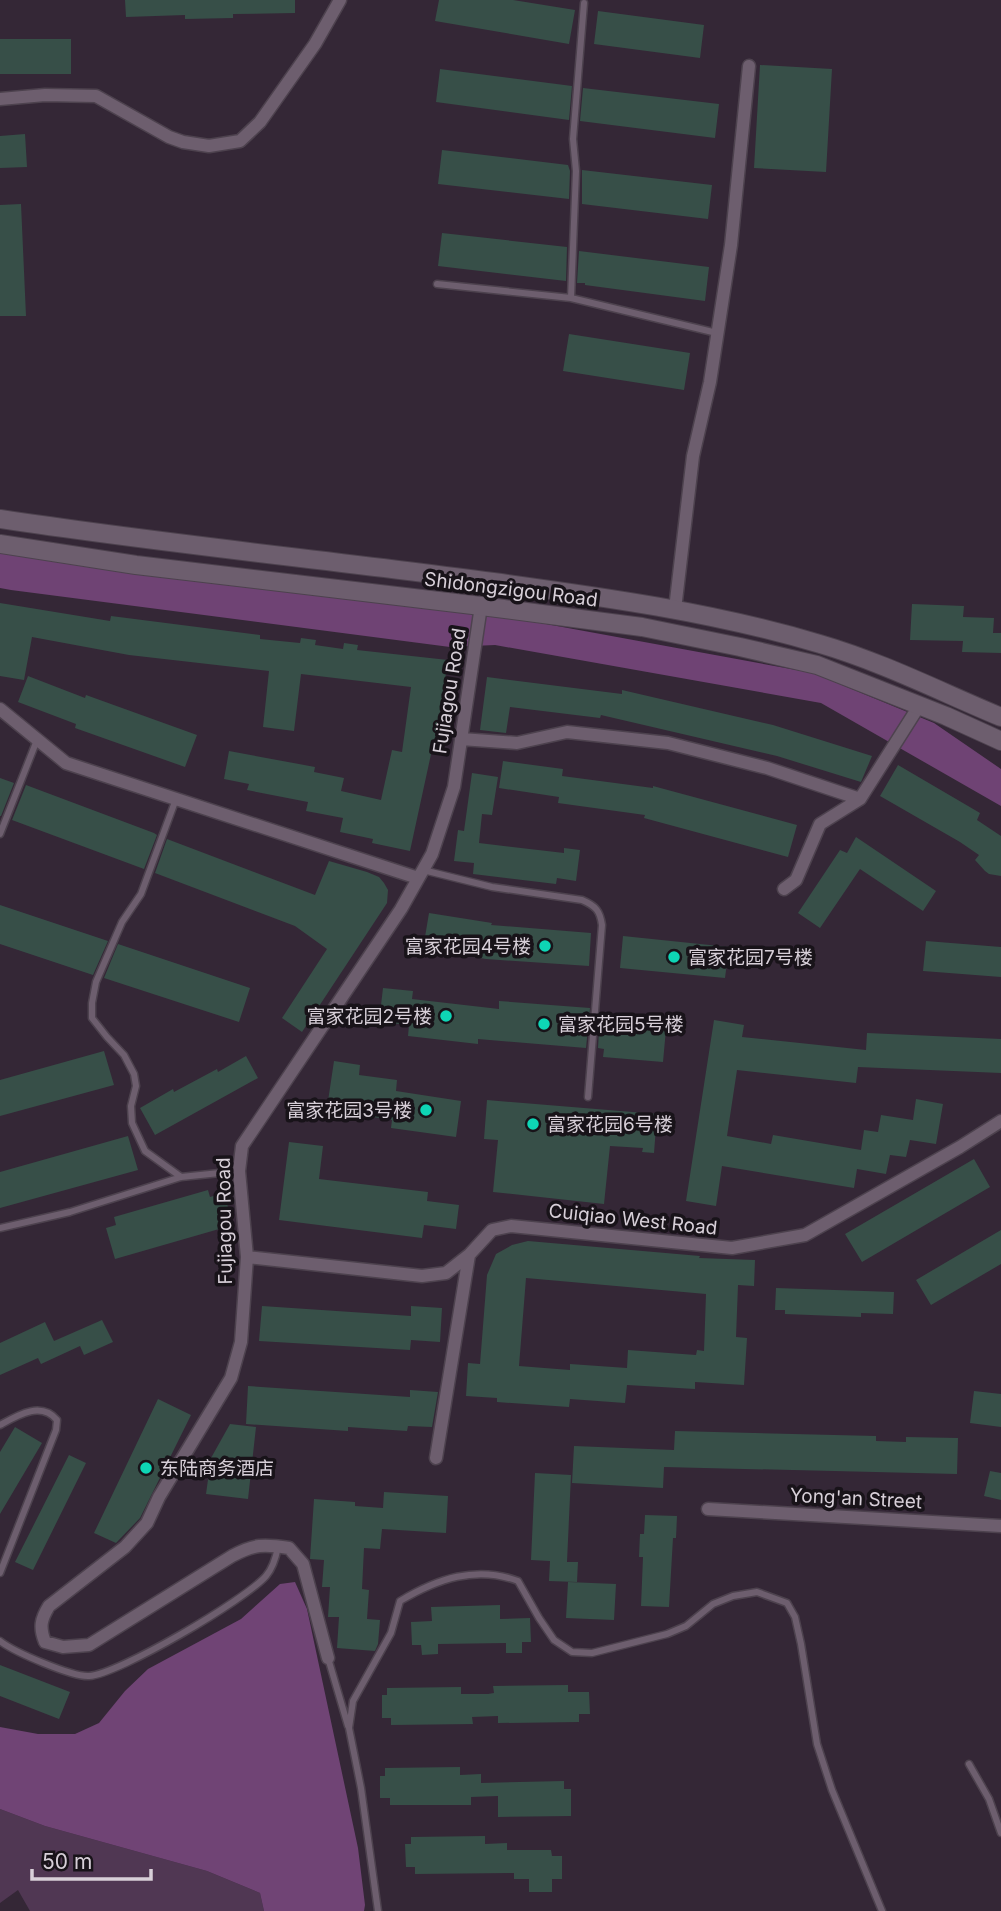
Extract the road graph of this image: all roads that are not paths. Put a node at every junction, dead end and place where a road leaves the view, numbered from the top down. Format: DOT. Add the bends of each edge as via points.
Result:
graph roads {
  1 [pos="340,0"];
  2 [pos="584,3"];
  3 [pos="749,66"];
  4 [pos="0,99"];
  5 [pos="437,284"];
  6 [pos="571,298"];
  7 [pos="718,333"];
  8 [pos="0,519"];
  9 [pos="0,544"];
  10 [pos="481,609"];
  11 [pos="675,609"];
  12 [pos="0,709"];
  13 [pos="916,709"];
  14 [pos="1001,717"];
  15 [pos="461,739"];
  16 [pos="37,740"];
  17 [pos="1001,741"];
  18 [pos="176,799"];
  19 [pos="860,799"];
  20 [pos="0,834"];
  21 [pos="421,874"];
  22 [pos="784,889"];
  23 [pos="588,1097"];
  24 [pos="1001,1121"];
  25 [pos="239,1171"];
  26 [pos="181,1177"];
  27 [pos="0,1228"];
  28 [pos="469,1255"];
  29 [pos="247,1257"];
  30 [pos="0,1424"];
  31 [pos="436,1458"];
  32 [pos="708,1509"];
  33 [pos="1001,1526"];
  34 [pos="278,1546"];
  35 [pos="0,1573"];
  36 [pos="0,1642"];
  37 [pos="328,1658"];
  38 [pos="349,1728"];
  39 [pos="969,1764"];
  40 [pos="1001,1833"];
  41 [pos="378,1911"];
  42 [pos="882,1911"];
  1 -- 4 [label="street" via="260,122 240,141 209,146 183,142 96,96 46,94"];
  2 -- 6 [label="lane" via="573,139"];
  3 -- 7 [label="street"];
  5 -- 6 [label="lane"];
  6 -- 7 [label="lane"];
  7 -- 11 [label="street" via="694,456"];
  8 -- 11 [label="main road, Shidongzigou Road"];
  9 -- 10 [label="main road, Shidongzigou Road"];
  10 -- 13 [label="main road, Shidongzigou Road" via="642,627 740,647 817,665"];
  10 -- 15 [label="street, Fujiagou Road"];
  11 -- 14 [label="main road, Shidongzigou Road" via="820,644 884,666"];
  12 -- 16 [label="street"];
  13 -- 17 [label="main road, Shidongzigou Road"];
  13 -- 19 [label="street"];
  15 -- 19 [label="street" via="517,743 567,732 668,743 767,768"];
  15 -- 21 [label="street, Fujiagou Road" via="454,787"];
  16 -- 18 [label="street" via="66,763"];
  16 -- 20 [label="lane"];
  18 -- 21 [label="street"];
  18 -- 26 [label="lane" via="141,894 122,922 96,982 92,1018 134,1074 132,1123 145,1151"];
  19 -- 22 [label="street" via="820,824 796,880"];
  21 -- 23 [label="lane" via="582,900 600,912"];
  21 -- 25 [label="street, Fujiagou Road" via="242,1146"];
  24 -- 28 [label="street, Cuiqiao West Road" via="805,1235 732,1248 511,1226 492,1230"];
  25 -- 26 [label="lane"];
  25 -- 29 [label="street, Fujiagou Road"];
  26 -- 27 [label="lane" via="70,1212"];
  28 -- 29 [label="street, Cuiqiao West Road" via="446,1273 422,1276"];
  28 -- 31 [label="street"];
  29 -- 34 [label="street, Fujiagou Road" via="241,1342 231,1378 147,1523 125,1547 49,1606 40,1630 45,1642 64,1647 89,1645 240,1551"];
  30 -- 35 [label="lane" via="40,1410 57,1420"];
  32 -- 33 [label="street, Yong'an Street"];
  34 -- 36 [label="lane" via="268,1574 251,1590 102,1675 76,1676"];
  34 -- 37 [label="street" via="289,1548 303,1564"];
  37 -- 38 [label="lane"];
  38 -- 41 [label="lane"];
  38 -- 42 [label="lane" via="353,1701 391,1633 400,1601 454,1575 503,1575 518,1581 554,1640 572,1652 592,1653 667,1634 687,1626 713,1604 757,1591 787,1603 795,1617 817,1744"];
  39 -- 40 [label="lane"];
}
